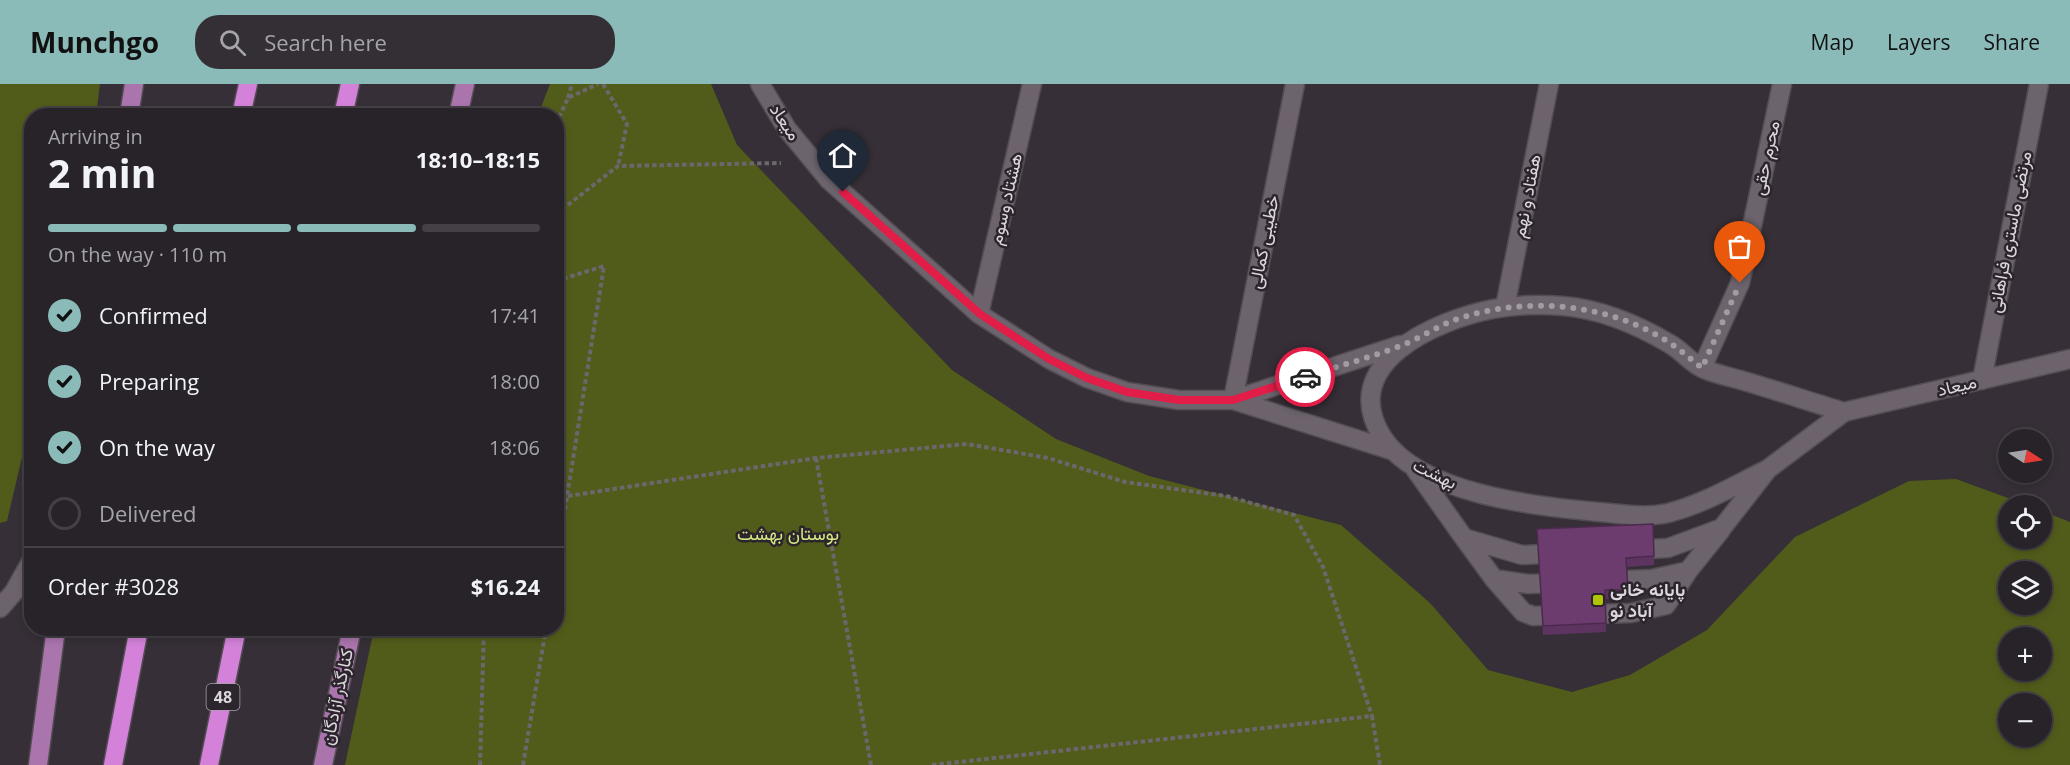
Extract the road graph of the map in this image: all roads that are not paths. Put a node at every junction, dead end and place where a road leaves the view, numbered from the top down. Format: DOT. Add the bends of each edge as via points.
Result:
graph roads {
  1 [pos="134,84"];
  2 [pos="248,84"];
  3 [pos="350,84"];
  4 [pos="465,84"];
  5 [pos="760,84"];
  6 [pos="1032,84"];
  7 [pos="1295,84"];
  8 [pos="1549,84"];
  9 [pos="1782,84"];
  10 [pos="2038,84"];
  11 [pos="130,108"];
  12 [pos="243,108"];
  13 [pos="346,108"];
  14 [pos="460,108"];
  15 [pos="1505,307"];
  16 [pos="980,314"];
  17 [pos="1405,344"];
  18 [pos="2070,359"];
  19 [pos="1702,368"];
  20 [pos="1982,380"];
  21 [pos="1233,400"];
  22 [pos="1844,412"];
  23 [pos="1396,452"];
  24 [pos="1413,466"];
  25 [pos="1768,468"];
  26 [pos="1722,528"];
  27 [pos="1464,538"];
  28 [pos="1612,551"];
  29 [pos="1578,552"];
  30 [pos="1688,571"];
  31 [pos="24,574"];
  32 [pos="1494,579"];
  33 [pos="0,608"];
  34 [pos="55,636"];
  35 [pos="138,636"];
  36 [pos="235,636"];
  37 [pos="350,636"];
  38 [pos="38,765"];
  39 [pos="113,765"];
  40 [pos="209,765"];
  41 [pos="323,765"];
  1 -- 11 [label="main road"];
  2 -- 12 [label="highway"];
  3 -- 13 [label="highway"];
  4 -- 14 [label="main road"];
  5 -- 16 [label="street, میعاد" via="787,129 829,180"];
  6 -- 16 [label="street, هشتاد وسوم"];
  7 -- 21 [label="street, خطیبی کمالی"];
  8 -- 15 [label="street, هفتاد و نهم"];
  9 -- 19 [label="street, محرم حقی" via="1740,283"];
  10 -- 20 [label="street, مرتضی ماستری فراهانی"];
  15 -- 17 [label="street, بهشت" via="1465,316"];
  15 -- 19 [label="street, بهشت" via="1564,306 1606,315 1672,345"];
  16 -- 21 [label="street, میعاد" via="1049,359 1127,392 1179,400"];
  17 -- 21 [label="street"];
  17 -- 23 [label="street, بهشت" via="1385,362 1372,383 1370,408 1383,438"];
  18 -- 20 [label="street, میعاد"];
  19 -- 22 [label="street"];
  20 -- 22 [label="street, میعاد"];
  21 -- 23 [label="street"];
  22 -- 25 [label="street"];
  23 -- 24 [label="street, بهشت"];
  24 -- 25 [label="street, بهشت" via="1450,484 1502,498 1572,510 1644,516 1702,503"];
  24 -- 27 [label="street"];
  25 -- 26 [label="street"];
  26 -- 28 [label="street" via="1668,548"];
  26 -- 30 [label="street"];
  27 -- 29 [label="street" via="1522,555"];
  27 -- 32 [label="street"];
  30 -- 32 [label="street" via="1652,579 1528,584"];
  30 -- 32 [label="street" via="1666,605 1631,614 1533,616 1523,612"];
  31 -- 33 [label="street"];
  34 -- 38 [label="main road"];
  35 -- 39 [label="highway"];
  36 -- 40 [label="highway, 48"];
  37 -- 41 [label="main road, کنارگذر آزادگان"];
}
